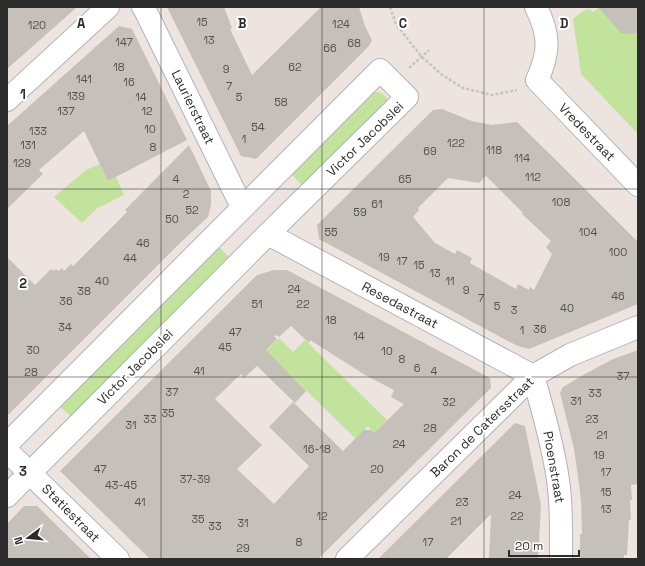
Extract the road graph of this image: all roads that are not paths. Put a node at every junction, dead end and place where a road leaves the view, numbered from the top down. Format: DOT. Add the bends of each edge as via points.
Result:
graph roads {
  1 [pos="108,7"];
  2 [pos="143,7"];
  3 [pos="536,7"];
  4 [pos="7,100"];
  5 [pos="638,185"];
  6 [pos="242,207"];
  7 [pos="268,234"];
  8 [pos="638,327"];
  9 [pos="533,376"];
  10 [pos="7,444"];
  11 [pos="7,450"];
  12 [pos="30,473"];
  13 [pos="7,496"];
  14 [pos="118,559"];
  15 [pos="347,559"];
  16 [pos="561,559"];
  1 -- 4 [label="street"];
  2 -- 6 [label="street, Laurierstraat"];
  3 -- 5 [label="street, Vredestraat" via="543,21 548,46 544,64 536,80"];
  6 -- 7 [label="street, Victor Jacobslei" via="380,70 407,97"];
  6 -- 10 [label="street, Victor Jacobslei"];
  7 -- 9 [label="street, Resedastraat"];
  7 -- 12 [label="street, Victor Jacobslei"];
  8 -- 9 [label="street, Baron de Catersstraat" via="570,355"];
  9 -- 15 [label="street, Baron de Catersstraat"];
  9 -- 16 [label="street, Pioenstraat" via="559,480"];
  11 -- 12 [label="street, Statiestraat"];
  12 -- 13 [label="street, Victor Jacobslei"];
  12 -- 14 [label="street, Statiestraat"];
}
